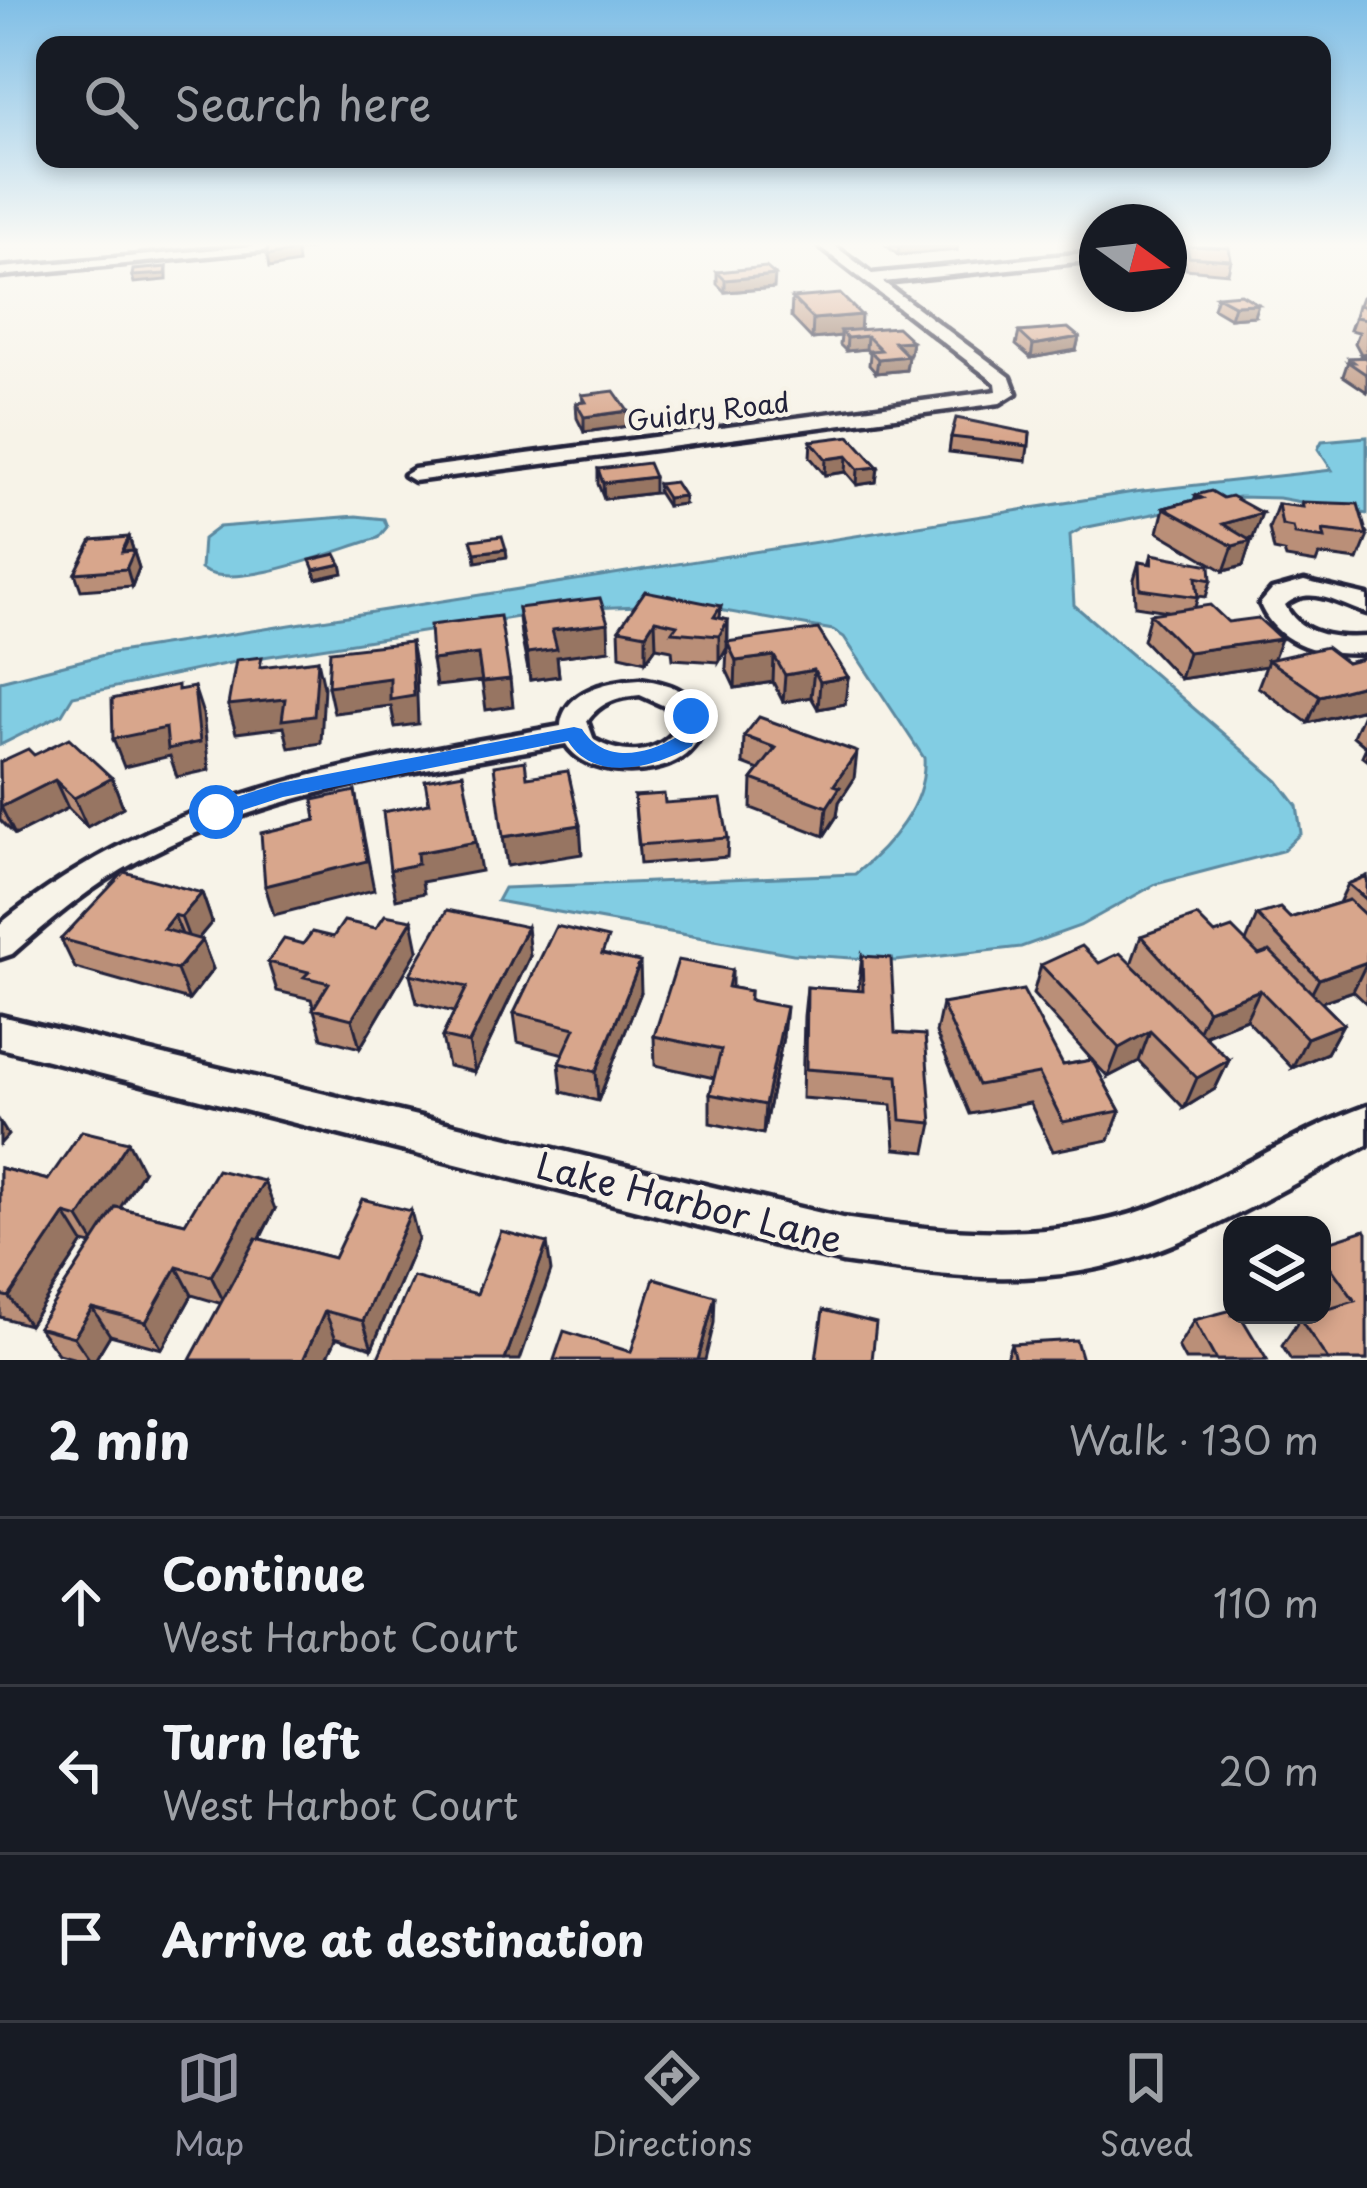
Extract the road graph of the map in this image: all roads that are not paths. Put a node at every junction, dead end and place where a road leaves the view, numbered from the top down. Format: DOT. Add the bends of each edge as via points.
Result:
graph roads {
  1 [pos="909,309"];
  2 [pos="414,475"];
  3 [pos="1367,606"];
  4 [pos="1367,645"];
  5 [pos="574,733"];
  6 [pos="0,944"];
  7 [pos="0,1032"];
  8 [pos="1367,1124"];
  1 -- 2 [label="street, Guidry Road" via="1004,381 1007,393"];
  3 -- 4 [label="street" via="1300,589 1272,604 1283,623 1314,640"];
  5 -- 6 [label="street" via="280,790 216,812 106,864"];
  7 -- 8 [label="street, Lake Harbor Lane" via="842,1240 926,1251 1082,1249 1141,1234"];
}
